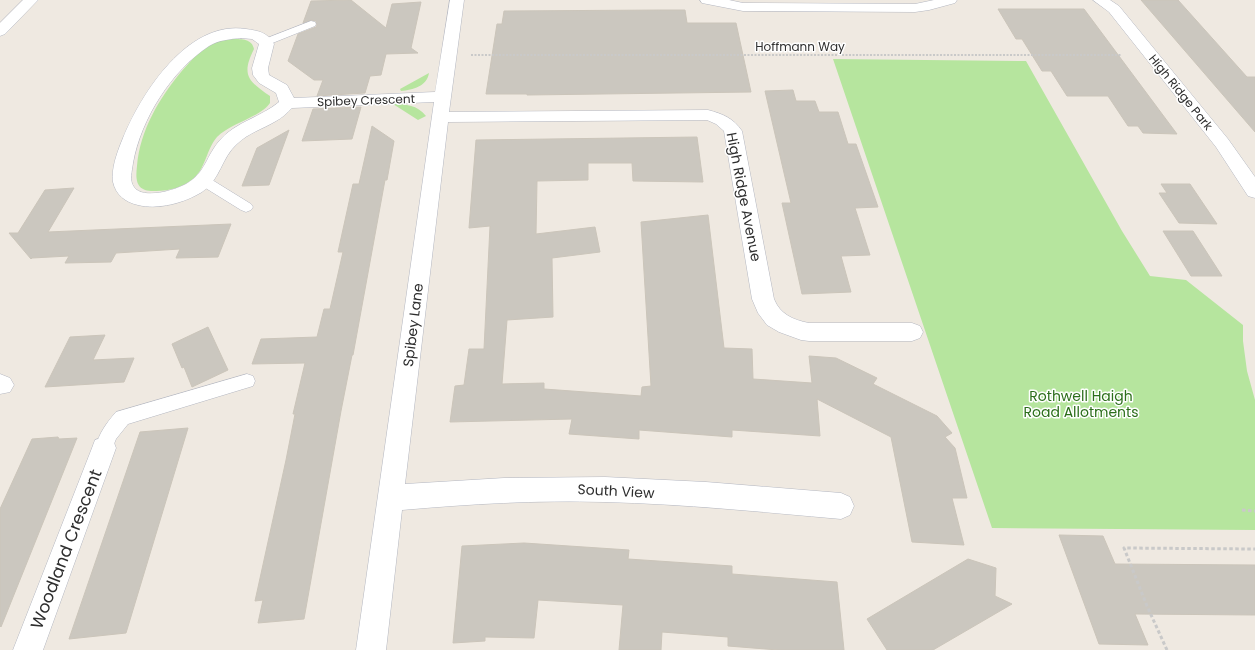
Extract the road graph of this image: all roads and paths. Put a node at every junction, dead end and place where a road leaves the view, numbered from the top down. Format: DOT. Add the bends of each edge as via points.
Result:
graph roads {
  1 [pos="31,0"];
  2 [pos="457,0"];
  3 [pos="707,0"];
  4 [pos="950,0"];
  5 [pos="1100,0"];
  6 [pos="311,24"];
  7 [pos="0,31"];
  8 [pos="266,42"];
  9 [pos="448,55"];
  10 [pos="1151,55"];
  11 [pos="288,103"];
  12 [pos="442,107"];
  13 [pos="204,181"];
  14 [pos="1255,191"];
  15 [pos="246,207"];
  16 [pos="912,332"];
  17 [pos="247,381"];
  18 [pos="104,448"];
  19 [pos="391,498"];
  20 [pos="841,506"];
  21 [pos="1242,510"];
  22 [pos="1255,511"];
  23 [pos="1255,549"];
  24 [pos="28,650"];
  25 [pos="370,650"];
  26 [pos="1167,650"];
  1 -- 7 [label="street"];
  2 -- 9 [label="street, Spibey Lane"];
  3 -- 4 [label="street" via="743,7 900,8 929,6"];
  5 -- 10 [label="street, High Ridge Park" via="1114,9"];
  6 -- 8 [label="lane"];
  8 -- 11 [label="street" via="267,49 260,66 260,74 281,89"];
  8 -- 13 [label="street" via="261,37 240,33 204,42 178,64 159,88 144,110 132,135 123,168 122,183 126,191 134,197 147,200 177,196"];
  9 -- 10 [label="path, Hoffmann Way"];
  9 -- 12 [label="street, Spibey Lane"];
  10 -- 14 [label="street, High Ridge Park" via="1222,143"];
  11 -- 12 [label="street, Spibey Crescent"];
  11 -- 13 [label="street" via="275,114 228,141 212,172"];
  12 -- 16 [label="street, High Ridge Avenue" via="717,117 733,131 763,299 766,309 774,318 790,328 809,332"];
  12 -- 19 [label="street, Spibey Lane"];
  13 -- 15 [label="lane"];
  17 -- 18 [label="lane" via="122,418 108,435"];
  18 -- 24 [label="street, Woodland Crescent"];
  19 -- 20 [label="street, South View" via="490,490 573,489"];
  19 -- 25 [label="street, Spibey Lane"];
  21 -- 22 [label="path"];
  23 -- 26 [label="path" via="1124,548"];
}
